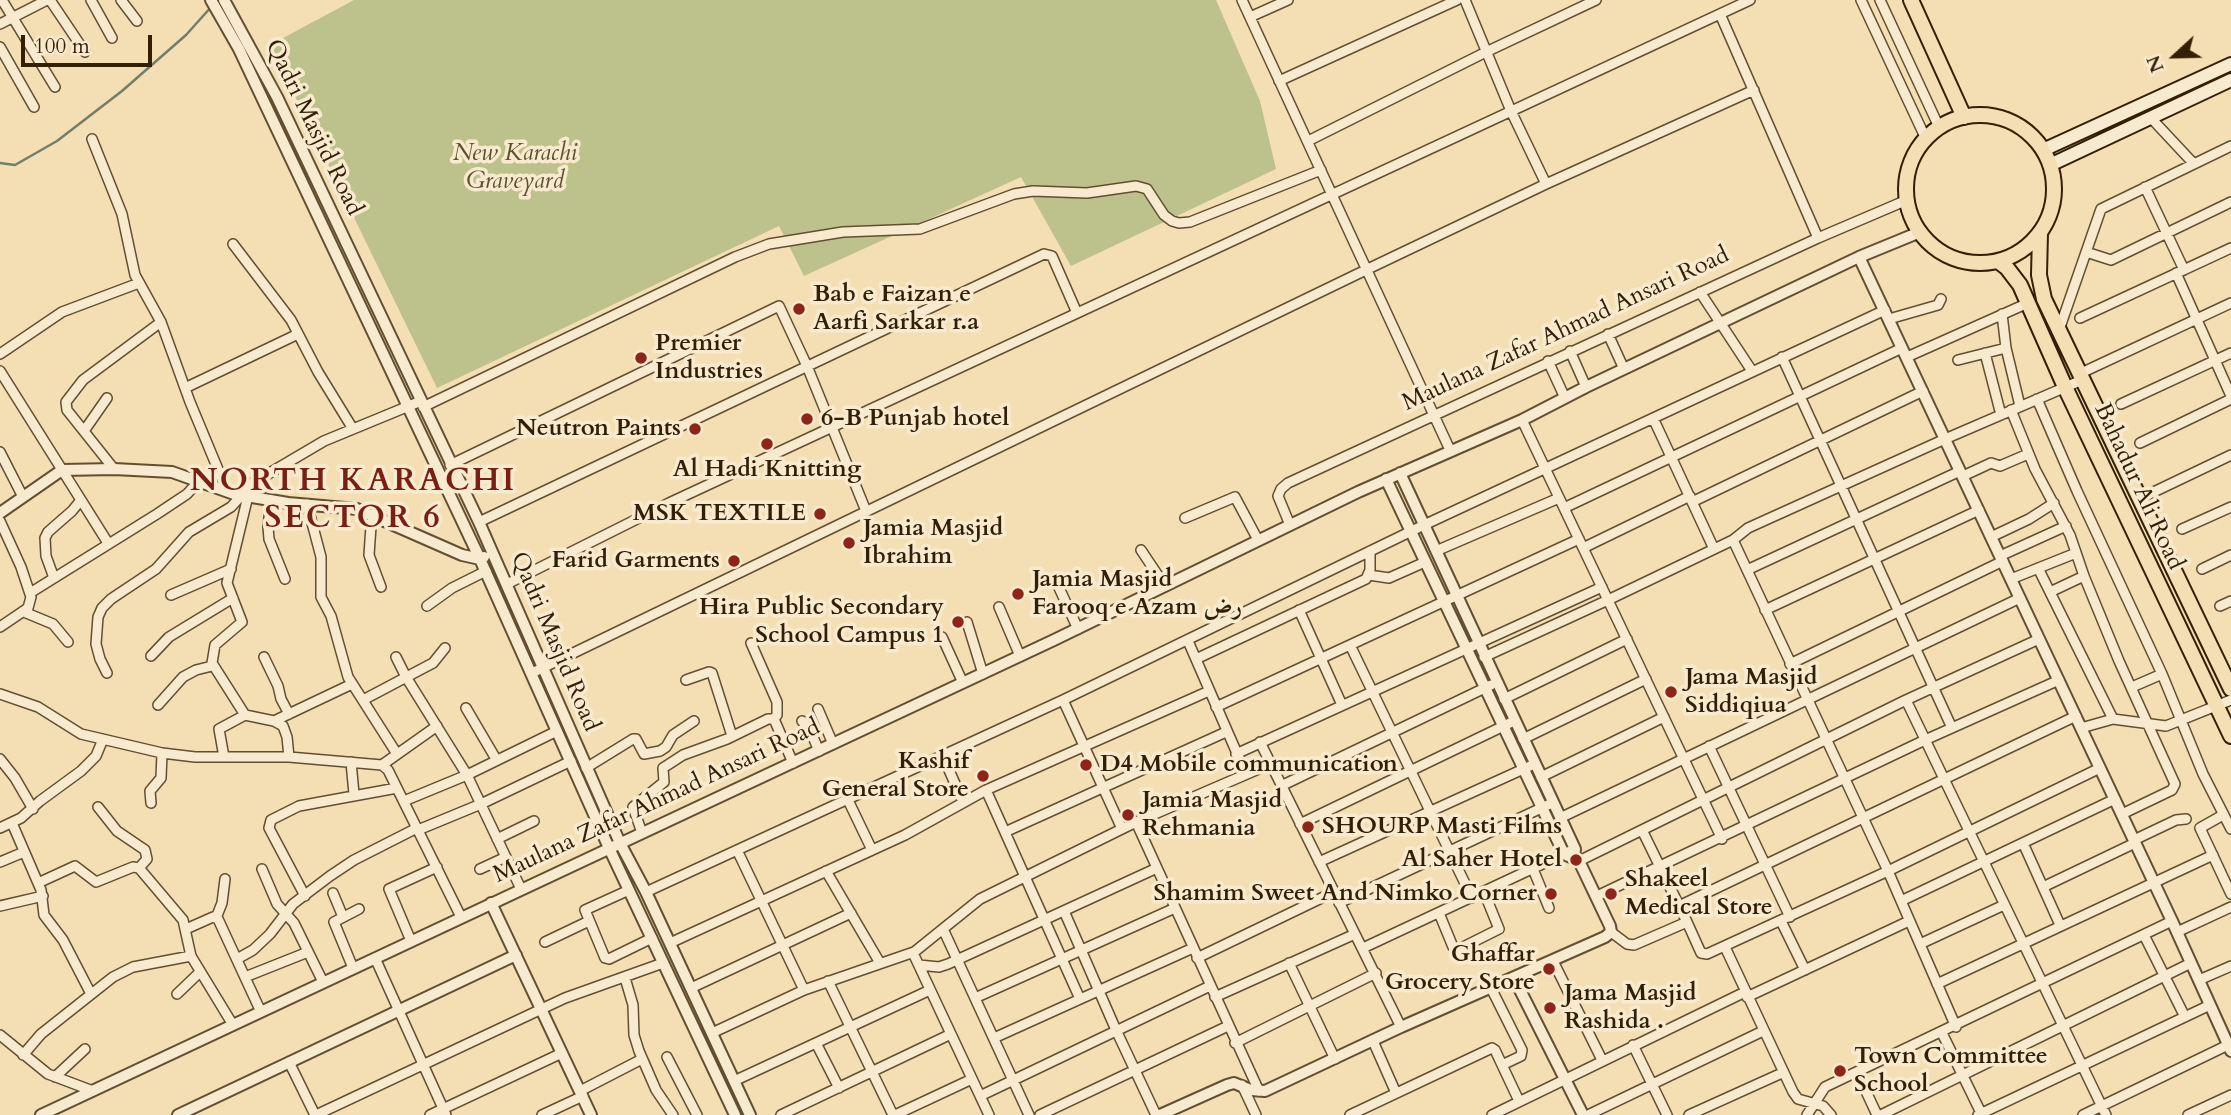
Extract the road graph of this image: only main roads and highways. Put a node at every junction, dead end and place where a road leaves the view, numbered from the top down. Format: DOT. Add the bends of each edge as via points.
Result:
graph roads {
  1 [pos="1911,0"];
  2 [pos="2231,64"];
  3 [pos="2231,80"];
  4 [pos="1964,117"];
  5 [pos="2043,150"];
  6 [pos="2050,165"];
  7 [pos="2040,233"];
  8 [pos="1998,261"];
  9 [pos="2231,689"];
  10 [pos="2229,727"];
  1 -- 4 [label="main road"];
  2 -- 5 [label="main road"];
  3 -- 6 [label="main road"];
  4 -- 5 [label="main road" via="1994,116 2013,123"];
  4 -- 8 [label="main road" via="1939,127 1926,139 1910,167 1907,200 1920,232 1933,246 1950,257 1979,263"];
  5 -- 6 [label="main road"];
  6 -- 7 [label="main road" via="2054,195"];
  7 -- 8 [label="main road" via="2017,254"];
  7 -- 9 [label="main road, Bahadur Ali Road" via="2040,284 2059,331"];
  8 -- 10 [label="main road, Bahadur Ali Road" via="2014,276 2028,303"];
}
